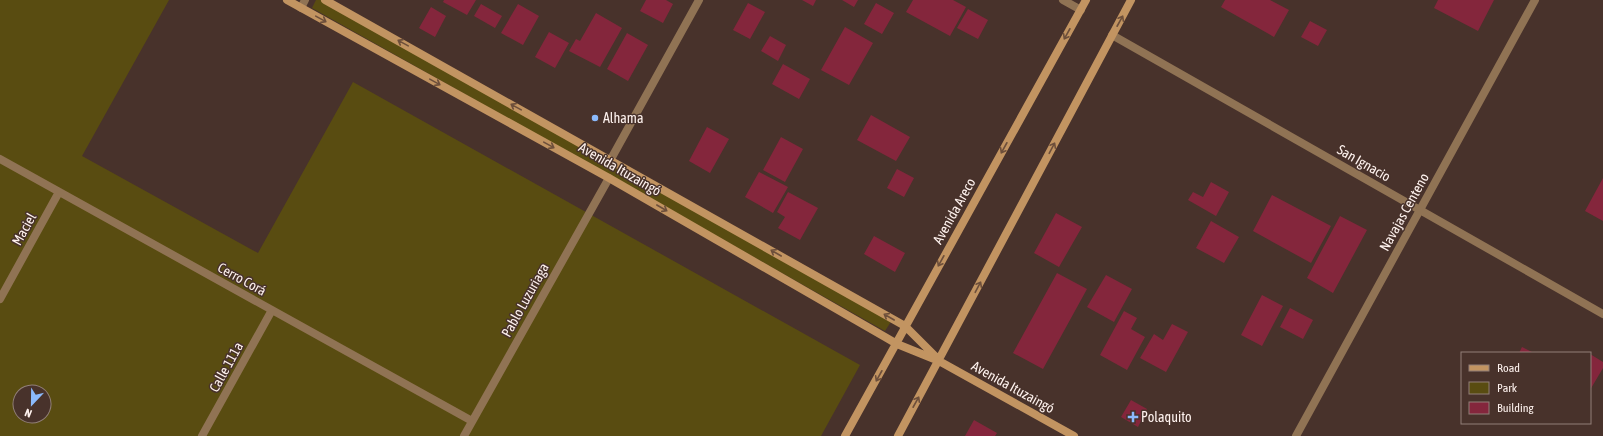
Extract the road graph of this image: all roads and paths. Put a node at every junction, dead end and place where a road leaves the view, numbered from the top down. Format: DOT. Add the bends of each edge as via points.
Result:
graph roads {
  1 [pos="287,0"];
  2 [pos="305,0"];
  3 [pos="325,0"];
  4 [pos="698,0"];
  5 [pos="1063,0"];
  6 [pos="1086,0"];
  7 [pos="1131,0"];
  8 [pos="1535,0"];
  9 [pos="301,8"];
  10 [pos="1081,10"];
  11 [pos="1112,35"];
  12 [pos="0,159"];
  13 [pos="611,160"];
  14 [pos="609,178"];
  15 [pos="59,192"];
  16 [pos="1420,210"];
  17 [pos="0,299"];
  18 [pos="272,310"];
  19 [pos="1603,314"];
  20 [pos="905,326"];
  21 [pos="897,344"];
  22 [pos="939,361"];
  23 [pos="472,421"];
  24 [pos="202,436"];
  25 [pos="464,436"];
  26 [pos="845,436"];
  27 [pos="898,436"];
  28 [pos="1074,436"];
  29 [pos="1296,436"];
  1 -- 9 [label="main road, Avenida Ituzaingó"];
  2 -- 9 [label="street"];
  13 -- 3 [label="main road, Avenida Ituzaingó, one-way"];
  4 -- 13 [label="street"];
  5 -- 10 [label="street"];
  6 -- 10 [label="main road, Avenida Areco"];
  11 -- 7 [label="main road, one-way"];
  8 -- 16 [label="street, Navajas Centeno"];
  9 -- 14 [label="main road, Avenida Ituzaingó, one-way"];
  10 -- 20 [label="main road, Avenida Areco, one-way"];
  11 -- 16 [label="street, San Ignacio"];
  22 -- 11 [label="main road, one-way"];
  12 -- 15 [label="street, Cerro Corá"];
  20 -- 13 [label="main road, Avenida Ituzaingó, one-way"];
  14 -- 21 [label="main road, Avenida Ituzaingó, one-way"];
  14 -- 23 [label="street, Pablo Luzuriaga"];
  15 -- 17 [label="street, Maciel"];
  15 -- 18 [label="street, Cerro Corá"];
  16 -- 19 [label="street, San Ignacio"];
  16 -- 29 [label="street, Navajas Centeno"];
  18 -- 23 [label="street, Cerro Corá"];
  18 -- 24 [label="street, Calle 111a"];
  20 -- 21 [label="main road, Avenida Areco"];
  20 -- 22 [label="main road, Avenida Ituzaingó"];
  21 -- 22 [label="main road, Avenida Ituzaingó"];
  21 -- 26 [label="main road, Avenida Areco, one-way"];
  27 -- 22 [label="main road, one-way"];
  22 -- 28 [label="main road, Avenida Ituzaingó"];
  23 -- 25 [label="street, Pablo Luzuriaga"];
}
